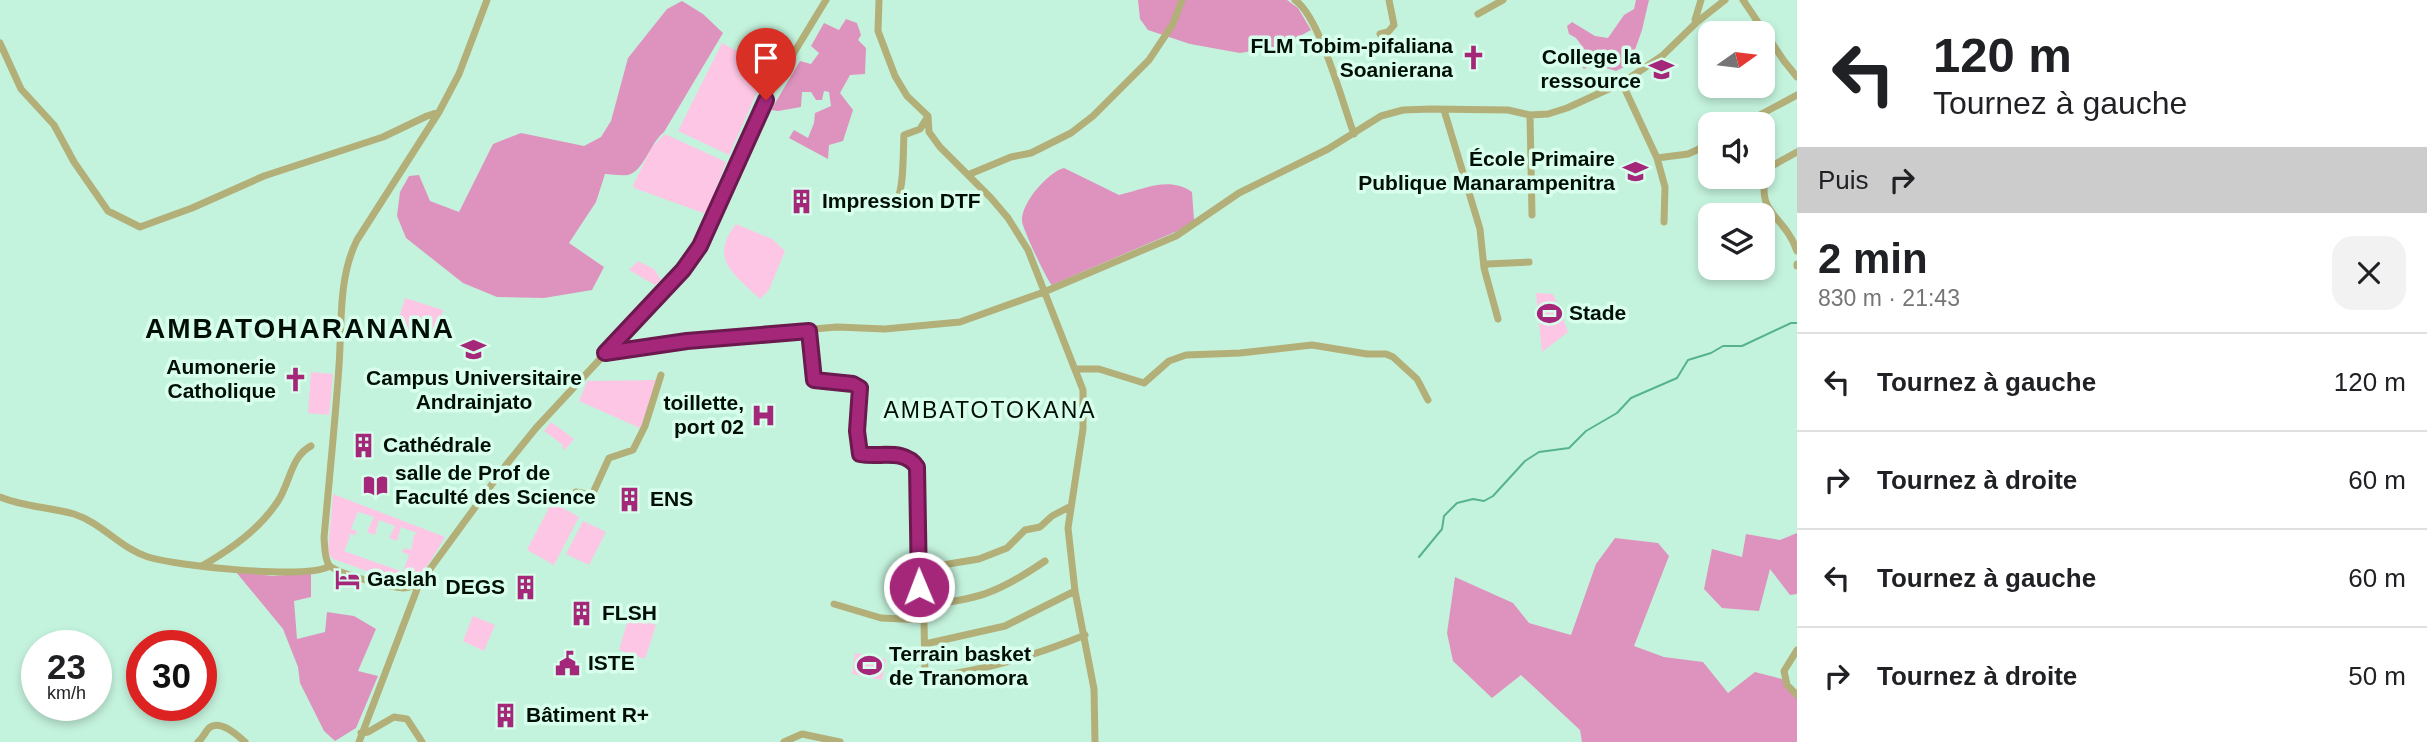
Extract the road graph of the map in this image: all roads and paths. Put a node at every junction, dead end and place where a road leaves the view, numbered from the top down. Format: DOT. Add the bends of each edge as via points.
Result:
graph roads {
  1 [pos="487,0"];
  2 [pos="826,0"];
  3 [pos="879,0"];
  4 [pos="1182,0"];
  5 [pos="1294,0"];
  6 [pos="1389,0"];
  7 [pos="1503,0"];
  8 [pos="1701,0"];
  9 [pos="1725,0"];
  10 [pos="1744,0"];
  11 [pos="1305,3"];
  12 [pos="1478,14"];
  13 [pos="1697,22"];
  14 [pos="1380,34"];
  15 [pos="0,43"];
  16 [pos="1797,77"];
  17 [pos="1622,83"];
  18 [pos="1797,95"];
  19 [pos="1444,110"];
  20 [pos="439,112"];
  21 [pos="1765,112"];
  22 [pos="928,116"];
  23 [pos="1530,116"];
  24 [pos="1354,134"];
  25 [pos="1698,149"];
  26 [pos="1797,152"];
  27 [pos="1657,158"];
  28 [pos="970,174"];
  29 [pos="898,197"];
  30 [pos="1532,215"];
  31 [pos="1664,222"];
  32 [pos="1797,251"];
  33 [pos="1529,262"];
  34 [pos="1484,268"];
  35 [pos="1044,292"];
  36 [pos="1498,319"];
  37 [pos="809,331"];
  38 [pos="605,353"];
  39 [pos="1076,369"];
  40 [pos="661,375"];
  41 [pos="1428,400"];
  42 [pos="311,446"];
  43 [pos="576,492"];
  44 [pos="0,498"];
  45 [pos="1071,506"];
  46 [pos="1045,561"];
  47 [pos="202,566"];
  48 [pos="330,566"];
  49 [pos="918,569"];
  50 [pos="419,584"];
  51 [pos="1075,592"];
  52 [pos="834,604"];
  53 [pos="919,606"];
  54 [pos="924,620"];
  55 [pos="1085,635"];
  56 [pos="925,644"];
  57 [pos="1797,650"];
  58 [pos="1797,695"];
  59 [pos="361,733"];
  60 [pos="198,742"];
  61 [pos="245,742"];
  62 [pos="359,742"];
  63 [pos="422,742"];
  64 [pos="785,742"];
  65 [pos="840,742"];
  66 [pos="1095,742"];
  1 -- 20 [label="street"];
  2 -- 38 [label="street" via="773,87 700,246"];
  3 -- 22 [label="street" via="878,31 887,57 907,96"];
  4 -- 28 [label="street" via="1163,42 1093,116 1031,153"];
  5 -- 11 [label="street"];
  6 -- 14 [label="street" via="1394,25"];
  7 -- 12 [label="street"];
  8 -- 13 [label="street"];
  9 -- 13 [label="street"];
  10 -- 16 [label="street"];
  11 -- 24 [label="street"];
  13 -- 17 [label="street" via="1662,56"];
  15 -- 20 [label="street" via="21,89 54,125 108,211 140,227"];
  17 -- 23 [label="street" via="1563,109"];
  17 -- 27 [label="street"];
  18 -- 21 [label="street"];
  19 -- 23 [label="street" via="1508,110"];
  19 -- 24 [label="street" via="1403,110 1381,116"];
  19 -- 34 [label="street" via="1480,229"];
  20 -- 48 [label="street" via="348,257 324,538"];
  22 -- 28 [label="street" via="929,132"];
  22 -- 29 [label="street" via="920,129 905,135 903,188"];
  23 -- 30 [label="street"];
  24 -- 35 [label="street" via="1239,193 1176,236"];
  25 -- 27 [label="street"];
  26 -- 32 [label="street" via="1768,168 1763,184 1765,203"];
  27 -- 31 [label="street" via="1665,187"];
  28 -- 35 [label="street" via="1009,218"];
  33 -- 34 [label="street" via="1487,264"];
  34 -- 36 [label="street"];
  35 -- 37 [label="street" via="960,322"];
  35 -- 39 [label="street"];
  37 -- 38 [label="street"];
  37 -- 49 [label="street" via="814,380 860,388 860,454 904,456 917,467"];
  38 -- 50 [label="street" via="506,465"];
  39 -- 41 [label="street" via="1099,369 1144,383 1170,361 1186,355 1312,345 1393,357 1417,379"];
  39 -- 45 [label="street" via="1084,414"];
  40 -- 43 [label="street" via="634,450 609,458 592,495"];
  42 -- 47 [label="street" via="299,453 278,502 260,523 239,544"];
  44 -- 47 [label="street" via="86,519 147,556"];
  45 -- 49 [label="street" via="1040,527 1026,530 1007,548 979,559"];
  45 -- 51 [label="street" via="1068,528"];
  46 -- 53 [label="street" via="1000,590 958,602"];
  47 -- 48 [label="street" via="309,572"];
  48 -- 50 [label="street" via="401,588"];
  49 -- 53 [label="street"];
  50 -- 59 [label="street"];
  51 -- 55 [label="street"];
  51 -- 56 [label="street" via="1005,626"];
  52 -- 54 [label="street" via="881,618"];
  53 -- 54 [label="street"];
  54 -- 56 [label="street"];
  55 -- 56 [label="street" via="1000,666 925,678"];
  55 -- 66 [label="street" via="1094,689"];
  57 -- 58 [label="street" via="1784,671 1787,685"];
  59 -- 62 [label="street"];
  59 -- 63 [label="street" via="394,717 407,719"];
  60 -- 61 [label="street" via="217,725"];
  64 -- 65 [label="street" via="802,734"];
}
